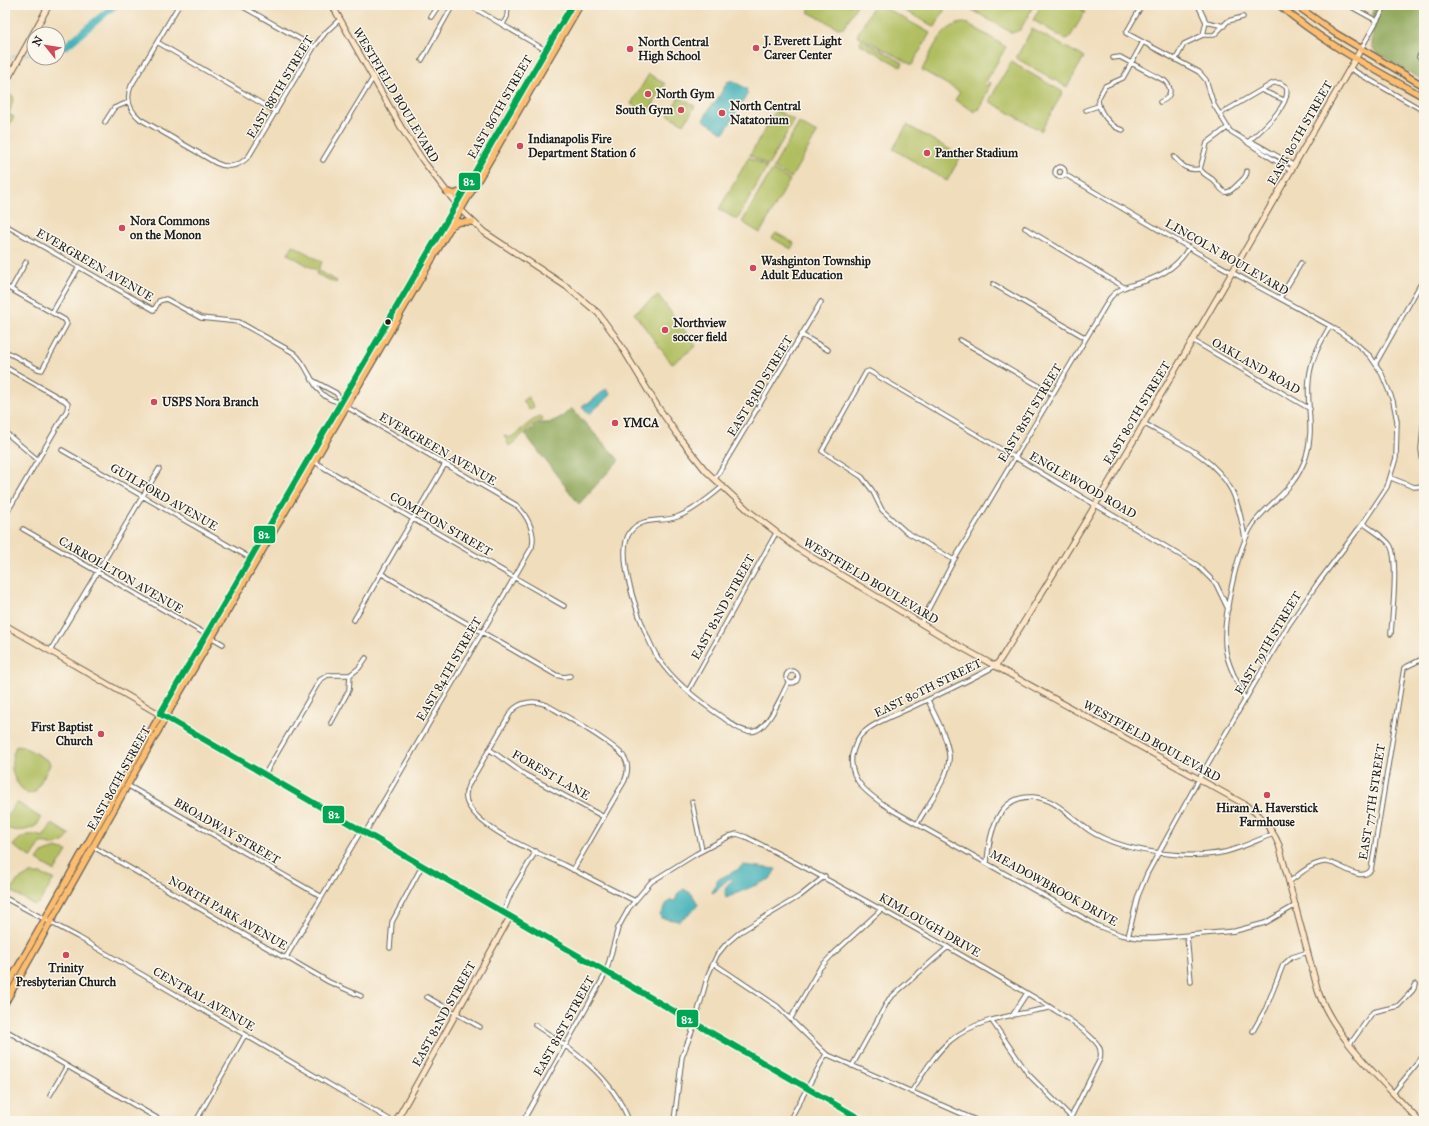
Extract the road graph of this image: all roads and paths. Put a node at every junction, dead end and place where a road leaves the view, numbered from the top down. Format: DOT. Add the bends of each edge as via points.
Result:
graph roads {
  1 [pos="49,5"];
  2 [pos="179,5"];
  3 [pos="240,5"];
  4 [pos="332,5"];
  5 [pos="439,5"];
  6 [pos="453,5"];
  7 [pos="469,5"];
  8 [pos="508,5"];
  9 [pos="572,5"];
  10 [pos="580,5"];
  11 [pos="1142,5"];
  12 [pos="1198,5"];
  13 [pos="1279,5"];
  14 [pos="1296,5"];
  15 [pos="1348,5"];
  16 [pos="1386,5"];
  17 [pos="1243,16"];
  18 [pos="431,18"];
  19 [pos="340,19"];
  20 [pos="1377,21"];
  21 [pos="1206,22"];
  22 [pos="503,24"];
  23 [pos="1224,26"];
  24 [pos="1203,35"];
  25 [pos="157,42"];
  26 [pos="1142,42"];
  27 [pos="314,47"];
  28 [pos="1361,49"];
  29 [pos="1424,49"];
  30 [pos="546,50"];
  31 [pos="552,53"];
  32 [pos="1420,57"];
  33 [pos="1113,58"];
  34 [pos="1355,58"];
  35 [pos="1176,59"];
  36 [pos="422,60"];
  37 [pos="1131,63"];
  38 [pos="1349,68"];
  39 [pos="373,78"];
  40 [pos="5,84"];
  41 [pos="1424,86"];
  42 [pos="1263,91"];
  43 [pos="1424,97"];
  44 [pos="1284,100"];
  45 [pos="129,102"];
  46 [pos="1160,102"];
  47 [pos="1098,106"];
  48 [pos="1086,110"];
  49 [pos="1424,111"];
  50 [pos="276,112"];
  51 [pos="1220,114"];
  52 [pos="106,122"];
  53 [pos="1227,128"];
  54 [pos="1123,130"];
  55 [pos="1248,142"];
  56 [pos="1174,157"];
  57 [pos="324,160"];
  58 [pos="1291,167"];
  59 [pos="1200,169"];
  60 [pos="1248,171"];
  61 [pos="1064,174"];
  62 [pos="464,190"];
  63 [pos="447,192"];
  64 [pos="456,204"];
  65 [pos="461,210"];
  66 [pos="472,222"];
  67 [pos="5,225"];
  68 [pos="451,226"];
  69 [pos="1025,228"];
  70 [pos="1189,247"];
  71 [pos="26,262"];
  72 [pos="1301,263"];
  73 [pos="79,267"];
  74 [pos="1232,272"];
  75 [pos="1424,278"];
  76 [pos="993,284"];
  77 [pos="5,286"];
  78 [pos="1124,287"];
  79 [pos="11,289"];
  80 [pos="1280,298"];
  81 [pos="821,302"];
  82 [pos="52,313"];
  83 [pos="1330,326"];
  84 [pos="802,335"];
  85 [pos="1086,338"];
  86 [pos="960,340"];
  87 [pos="1192,340"];
  88 [pos="828,350"];
  89 [pos="5,351"];
  90 [pos="1376,363"];
  91 [pos="5,367"];
  92 [pos="312,380"];
  93 [pos="1053,394"];
  94 [pos="342,402"];
  95 [pos="347,407"];
  96 [pos="1310,409"];
  97 [pos="1424,419"];
  98 [pos="1143,423"];
  99 [pos="5,432"];
  100 [pos="62,450"];
  101 [pos="310,458"];
  102 [pos="1015,458"];
  103 [pos="38,460"];
  104 [pos="315,462"];
  105 [pos="445,464"];
  106 [pos="158,469"];
  107 [pos="1424,470"];
  108 [pos="1391,478"];
  109 [pos="715,479"];
  110 [pos="1424,486"];
  111 [pos="722,487"];
  112 [pos="142,496"];
  113 [pos="1094,504"];
  114 [pos="6,511"];
  115 [pos="524,512"];
  116 [pos="5,516"];
  117 [pos="413,520"];
  118 [pos="1363,524"];
  119 [pos="23,530"];
  120 [pos="776,533"];
  121 [pos="1245,539"];
  122 [pos="251,559"];
  123 [pos="954,560"];
  124 [pos="257,561"];
  125 [pos="97,572"];
  126 [pos="382,574"];
  127 [pos="514,577"];
  128 [pos="564,606"];
  129 [pos="1228,610"];
  130 [pos="354,620"];
  131 [pos="921,623"];
  132 [pos="5,625"];
  133 [pos="483,633"];
  134 [pos="1391,634"];
  135 [pos="209,637"];
  136 [pos="222,644"];
  137 [pos="50,651"];
  138 [pos="366,658"];
  139 [pos="1424,658"];
  140 [pos="995,666"];
  141 [pos="350,676"];
  142 [pos="570,676"];
  143 [pos="788,682"];
  144 [pos="688,691"];
  145 [pos="928,700"];
  146 [pos="1245,700"];
  147 [pos="160,714"];
  148 [pos="166,718"];
  149 [pos="331,723"];
  150 [pos="489,749"];
  151 [pos="851,769"];
  152 [pos="265,774"];
  153 [pos="1200,779"];
  154 [pos="125,784"];
  155 [pos="692,802"];
  156 [pos="604,817"];
  157 [pos="916,824"];
  158 [pos="363,832"];
  159 [pos="738,834"];
  160 [pos="1273,834"];
  161 [pos="88,843"];
  162 [pos="94,846"];
  163 [pos="702,850"];
  164 [pos="536,852"];
  165 [pos="1158,854"];
  166 [pos="987,863"];
  167 [pos="422,866"];
  168 [pos="573,870"];
  169 [pos="825,876"];
  170 [pos="1289,882"];
  171 [pos="322,897"];
  172 [pos="5,898"];
  173 [pos="635,901"];
  174 [pos="1296,905"];
  175 [pos="882,909"];
  176 [pos="503,913"];
  177 [pos="510,917"];
  178 [pos="45,918"];
  179 [pos="51,922"];
  180 [pos="1187,936"];
  181 [pos="1128,937"];
  182 [pos="948,947"];
  183 [pos="390,948"];
  184 [pos="1308,952"];
  185 [pos="286,957"];
  186 [pos="712,963"];
  187 [pos="606,973"];
  188 [pos="1191,982"];
  189 [pos="1416,984"];
  190 [pos="5,990"];
  191 [pos="1027,993"];
  192 [pos="361,996"];
  193 [pos="427,997"];
  194 [pos="5,1003"];
  195 [pos="1049,1008"];
  196 [pos="456,1014"];
  197 [pos="1012,1016"];
  198 [pos="791,1018"];
  199 [pos="992,1021"];
  200 [pos="694,1023"];
  201 [pos="535,1025"];
  202 [pos="480,1027"];
  203 [pos="5,1030"];
  204 [pos="1253,1031"];
  205 [pos="245,1035"];
  206 [pos="1350,1044"];
  207 [pos="565,1045"];
  208 [pos="826,1054"];
  209 [pos="1424,1055"];
  210 [pos="67,1066"];
  211 [pos="852,1066"];
  212 [pos="808,1089"];
  213 [pos="910,1092"];
  214 [pos="1393,1093"];
  215 [pos="50,1095"];
  216 [pos="1070,1119"];
  217 [pos="162,1121"];
  218 [pos="196,1121"];
  219 [pos="392,1121"];
  220 [pos="396,1121"];
  221 [pos="523,1121"];
  222 [pos="629,1121"];
  223 [pos="674,1121"];
  224 [pos="789,1121"];
  225 [pos="864,1121"];
  226 [pos="978,1121"];
  227 [pos="1418,1121"];
  1 -- 40 [label="street"];
  2 -- 25 [label="street"];
  3 -- 27 [label="street"];
  4 -- 19 [label="street, WESTFIELD BOULEVARD"];
  5 -- 18 [label="street"];
  6 -- 36 [label="street"];
  7 -- 22 [label="street"];
  8 -- 22 [label="street" via="507,17"];
  9 -- 30 [label="main road, EAST 86TH STREET"];
  10 -- 31 [label="main road, EAST 86TH STREET"];
  11 -- 26 [label="street" via="1126,33"];
  12 -- 21 [label="street"];
  13 -- 34 [label="main road" via="1310,31"];
  14 -- 28 [label="main road"];
  15 -- 20 [label="street"];
  16 -- 20 [label="street, EAST 80TH STREET"];
  17 -- 23 [label="street"];
  19 -- 27 [label="street, EAST 88TH STREET"];
  19 -- 39 [label="street, WESTFIELD BOULEVARD"];
  20 -- 28 [label="street, EAST 80TH STREET"];
  21 -- 23 [label="street"];
  21 -- 24 [label="street"];
  22 -- 30 [label="street"];
  23 -- 24 [label="street" via="1214,36"];
  24 -- 35 [label="street" via="1182,46"];
  25 -- 45 [label="street" via="131,86"];
  25 -- 50 [label="street"];
  26 -- 35 [label="street"];
  26 -- 37 [label="street"];
  27 -- 50 [label="street, EAST 88TH STREET"];
  28 -- 34 [label="street, EAST 80TH STREET"];
  28 -- 41 [label="main road"];
  29 -- 32 [label="street"];
  30 -- 31 [label="street"];
  30 -- 62 [label="main road, EAST 86TH STREET"];
  31 -- 65 [label="main road, EAST 86TH STREET"];
  33 -- 37 [label="street" via="1119,57"];
  34 -- 38 [label="street, EAST 80TH STREET"];
  34 -- 43 [label="main road"];
  35 -- 51 [label="street" via="1203,76"];
  37 -- 46 [label="street" via="1167,83 1170,89 1169,96"];
  37 -- 47 [label="street" via="1123,78 1107,84 1102,89"];
  38 -- 49 [label="street"];
  38 -- 58 [label="street, EAST 80TH STREET"];
  39 -- 57 [label="street"];
  39 -- 63 [label="street, WESTFIELD BOULEVARD" via="409,140"];
  42 -- 44 [label="street"];
  42 -- 44 [label="street" via="1276,82 1284,85 1287,91"];
  42 -- 51 [label="street"];
  44 -- 55 [label="street" via="1274,117"];
  45 -- 50 [label="street, EAST 88TH STREET" via="132,111 140,119 221,165 231,166 240,164 249,156"];
  45 -- 52 [label="street" via="114,108"];
  47 -- 48 [label="street"];
  47 -- 54 [label="street" via="1114,126"];
  51 -- 53 [label="street"];
  53 -- 55 [label="street"];
  53 -- 59 [label="street" via="1207,144"];
  55 -- 58 [label="street" via="1253,148"];
  56 -- 59 [label="street" via="1185,169"];
  58 -- 74 [label="street, EAST 80TH STREET"];
  59 -- 60 [label="street" via="1227,193 1231,192"];
  61 -- 70 [label="street, LINCOLN BOULEVARD"];
  62 -- 63 [label="main road" via="455,194"];
  62 -- 64 [label="main road, EAST 86TH STREET"];
  63 -- 64 [label="street, WESTFIELD BOULEVARD"];
  64 -- 65 [label="street, WESTFIELD BOULEVARD"];
  64 -- 94 [label="main road, EAST 86TH STREET"];
  65 -- 66 [label="street, WESTFIELD BOULEVARD"];
  65 -- 68 [label="main road, EAST 86TH STREET"];
  66 -- 68 [label="main road" via="459,222"];
  66 -- 109 [label="street, WESTFIELD BOULEVARD" via="567,287 598,313 674,432"];
  67 -- 73 [label="street, EVERGREEN AVENUE"];
  68 -- 95 [label="main road, EAST 86TH STREET"];
  69 -- 78 [label="street"];
  70 -- 74 [label="street, LINCOLN BOULEVARD"];
  70 -- 78 [label="street, EAST 81ST STREET" via="1177,263 1165,272"];
  71 -- 79 [label="street"];
  72 -- 80 [label="street"];
  73 -- 82 [label="street"];
  73 -- 92 [label="street, EVERGREEN AVENUE" via="154,310 159,301 166,299 201,318 239,322 294,353 302,360"];
  74 -- 80 [label="street, LINCOLN BOULEVARD"];
  74 -- 87 [label="street, EAST 80TH STREET"];
  75 -- 90 [label="street"];
  76 -- 85 [label="street"];
  77 -- 79 [label="street"];
  78 -- 85 [label="street, EAST 81ST STREET" via="1110,298"];
  79 -- 82 [label="street"];
  80 -- 83 [label="street, LINCOLN BOULEVARD"];
  81 -- 84 [label="street, EAST 83RD STREET"];
  82 -- 89 [label="street" via="67,323 67,326 42,370"];
  83 -- 90 [label="street, LINCOLN BOULEVARD" via="1356,344"];
  83 -- 96 [label="street" via="1317,348 1311,366 1308,386"];
  84 -- 88 [label="street"];
  84 -- 109 [label="street, EAST 83RD STREET"];
  85 -- 93 [label="street, EAST 81ST STREET"];
  86 -- 93 [label="street"];
  87 -- 96 [label="street, OAKLAND ROAD"];
  87 -- 98 [label="street, EAST 80TH STREET"];
  90 -- 108 [label="street, EAST 79TH STREET" via="1388,386 1397,420 1397,452"];
  91 -- 103 [label="street" via="68,405"];
  92 -- 94 [label="street, EVERGREEN AVENUE" via="341,397"];
  92 -- 94 [label="street, EVERGREEN AVENUE" via="318,391 336,402"];
  93 -- 102 [label="street, EAST 81ST STREET"];
  94 -- 95 [label="street, EVERGREEN AVENUE"];
  94 -- 101 [label="main road, EAST 86TH STREET"];
  95 -- 104 [label="main road, EAST 86TH STREET"];
  95 -- 105 [label="street, EVERGREEN AVENUE"];
  96 -- 121 [label="street" via="1309,442 1299,473 1284,495 1255,522"];
  97 -- 107 [label="street" via="1421,455"];
  98 -- 113 [label="street, EAST 80TH STREET"];
  98 -- 121 [label="street" via="1198,454 1218,470 1233,494"];
  99 -- 103 [label="street"];
  100 -- 112 [label="street, GUILFORD AVENUE"];
  101 -- 104 [label="street, COMPTON STREET"];
  101 -- 122 [label="main road, EAST 86TH STREET"];
  102 -- 113 [label="street, ENGLEWOOD ROAD"];
  102 -- 123 [label="street, EAST 81ST STREET"];
  102 -- 123 [label="street, ENGLEWOOD ROAD" via="869,371 862,377 822,451 862,477 882,510 905,531"];
  103 -- 114 [label="street"];
  104 -- 117 [label="street, COMPTON STREET"];
  104 -- 124 [label="main road, EAST 86TH STREET"];
  105 -- 115 [label="street, EVERGREEN AVENUE"];
  105 -- 117 [label="street"];
  106 -- 112 [label="street"];
  108 -- 110 [label="street" via="1414,487"];
  108 -- 118 [label="street, EAST 79TH STREET"];
  109 -- 111 [label="street, WESTFIELD BOULEVARD"];
  111 -- 120 [label="street, WESTFIELD BOULEVARD"];
  111 -- 144 [label="street" via="681,515 641,522 630,532 625,543 628,580 641,619 658,658"];
  112 -- 122 [label="street, GUILFORD AVENUE"];
  112 -- 125 [label="street"];
  113 -- 129 [label="street, ENGLEWOOD ROAD" via="1201,568 1216,584"];
  113 -- 140 [label="street, EAST 80TH STREET" via="1025,621"];
  114 -- 116 [label="street"];
  115 -- 127 [label="street, EAST 84TH STREET" via="534,540"];
  117 -- 126 [label="street"];
  117 -- 127 [label="street, COMPTON STREET"];
  118 -- 134 [label="street" via="1387,542 1392,551 1394,580"];
  118 -- 146 [label="street, EAST 79TH STREET" via="1301,607"];
  119 -- 125 [label="street, CARROLLTON AVENUE"];
  120 -- 131 [label="street, WESTFIELD BOULEVARD"];
  120 -- 144 [label="street, EAST 82ND STREET"];
  121 -- 129 [label="street"];
  122 -- 124 [label="street, GUILFORD AVENUE"];
  122 -- 135 [label="main road, EAST 86TH STREET"];
  123 -- 131 [label="street, EAST 81ST STREET"];
  124 -- 135 [label="main road, EAST 86TH STREET"];
  125 -- 135 [label="street, CARROLLTON AVENUE"];
  125 -- 137 [label="street"];
  126 -- 130 [label="street"];
  126 -- 133 [label="street"];
  127 -- 128 [label="street, COMPTON STREET"];
  127 -- 133 [label="street, EAST 84TH STREET"];
  129 -- 146 [label="street" via="1226,653"];
  131 -- 140 [label="street, WESTFIELD BOULEVARD"];
  132 -- 137 [label="street"];
  133 -- 142 [label="street" via="556,675"];
  133 -- 158 [label="street, EAST 84TH STREET"];
  135 -- 136 [label="street, CARROLLTON AVENUE"];
  135 -- 147 [label="main road, EAST 86TH STREET"];
  135 -- 148 [label="main road, EAST 86TH STREET"];
  137 -- 147 [label="street"];
  138 -- 141 [label="street"];
  139 -- 170 [label="street, EAST 77TH STREET" via="1404,668 1371,870 1360,875 1337,864 1320,862"];
  140 -- 145 [label="street, EAST 80TH STREET"];
  140 -- 153 [label="street, WESTFIELD BOULEVARD"];
  141 -- 149 [label="street" via="350,690"];
  141 -- 152 [label="street" via="328,675 320,680"];
  143 -- 144 [label="street" via="766,724 755,731 742,730 716,714"];
  145 -- 151 [label="street, EAST 80TH STREET" via="884,720 862,734 855,746"];
  145 -- 157 [label="street" via="947,747 949,763 945,775"];
  146 -- 153 [label="street, EAST 79TH STREET"];
  147 -- 148 [label="street"];
  147 -- 154 [label="main road, EAST 86TH STREET"];
  148 -- 152 [label="street"];
  148 -- 154 [label="main road, EAST 86TH STREET"];
  150 -- 156 [label="street, FOREST LANE" via="524,774"];
  150 -- 156 [label="street" via="517,706 537,702 551,708 619,750 625,757 628,766 625,780"];
  150 -- 164 [label="street" via="468,786 466,798 470,809 488,825"];
  151 -- 157 [label="street, MEADOWBROOK DRIVE" via="855,779 871,794"];
  152 -- 158 [label="street"];
  153 -- 160 [label="street, WESTFIELD BOULEVARD" via="1250,808"];
  153 -- 165 [label="street, EAST 79TH STREET"];
  154 -- 161 [label="main road, EAST 86TH STREET"];
  154 -- 162 [label="main road, EAST 86TH STREET"];
  154 -- 171 [label="street, BROADWAY STREET"];
  155 -- 163 [label="street"];
  156 -- 168 [label="street"];
  157 -- 166 [label="street, MEADOWBROOK DRIVE"];
  158 -- 167 [label="street"];
  158 -- 171 [label="street, EAST 84TH STREET"];
  159 -- 163 [label="street, EAST 81ST STREET"];
  159 -- 169 [label="street, KIMLOUGH DRIVE"];
  160 -- 165 [label="street" via="1223,852"];
  160 -- 170 [label="street, WESTFIELD BOULEVARD" via="1279,845"];
  161 -- 162 [label="street, NORTH PARK AVENUE"];
  161 -- 178 [label="main road, EAST 86TH STREET"];
  162 -- 179 [label="main road, EAST 86TH STREET"];
  162 -- 185 [label="street, NORTH PARK AVENUE"];
  163 -- 173 [label="street, EAST 81ST STREET" via="654,880"];
  164 -- 168 [label="street"];
  164 -- 176 [label="street" via="512,891"];
  165 -- 166 [label="street" via="1101,837 1051,802 1029,797 1015,800 1000,814 990,833"];
  165 -- 181 [label="street, EAST 79TH STREET" via="1138,896"];
  166 -- 181 [label="street, MEADOWBROOK DRIVE" via="1101,927"];
  167 -- 176 [label="street"];
  167 -- 183 [label="street" via="394,917"];
  168 -- 173 [label="street"];
  169 -- 175 [label="street, KIMLOUGH DRIVE"];
  169 -- 186 [label="street" via="800,896 740,932 726,944"];
  170 -- 174 [label="street, WESTFIELD BOULEVARD"];
  171 -- 185 [label="street, EAST 84TH STREET"];
  172 -- 178 [label="street, CENTRAL AVENUE"];
  173 -- 187 [label="street, EAST 81ST STREET" via="620,923"];
  174 -- 180 [label="street, MEADOWBROOK DRIVE" via="1250,928"];
  174 -- 184 [label="street, WESTFIELD BOULEVARD"];
  175 -- 182 [label="street, KIMLOUGH DRIVE"];
  175 -- 198 [label="street" via="820,968"];
  176 -- 177 [label="street"];
  177 -- 187 [label="street"];
  177 -- 196 [label="street, EAST 82ND STREET"];
  178 -- 179 [label="street, CENTRAL AVENUE"];
  178 -- 190 [label="main road, EAST 86TH STREET"];
  179 -- 194 [label="main road, EAST 86TH STREET"];
  179 -- 205 [label="street, CENTRAL AVENUE"];
  180 -- 181 [label="street, MEADOWBROOK DRIVE"];
  180 -- 188 [label="street"];
  182 -- 191 [label="street, KIMLOUGH DRIVE"];
  182 -- 211 [label="street" via="889,999"];
  184 -- 204 [label="street" via="1292,957 1283,965 1266,1008"];
  184 -- 206 [label="street, WESTFIELD BOULEVARD" via="1325,1009 1334,1026"];
  185 -- 192 [label="street, NORTH PARK AVENUE" via="329,982"];
  186 -- 198 [label="street" via="772,1002"];
  186 -- 200 [label="street"];
  187 -- 200 [label="street"];
  187 -- 207 [label="street, EAST 81ST STREET"];
  189 -- 206 [label="street" via="1398,1006 1373,1012"];
  191 -- 195 [label="street, KIMLOUGH DRIVE"];
  191 -- 197 [label="street"];
  193 -- 196 [label="street"];
  195 -- 197 [label="street"];
  195 -- 216 [label="street, KIMLOUGH DRIVE" via="1086,1034 1098,1044 1100,1050 1100,1062"];
  196 -- 202 [label="street"];
  196 -- 220 [label="street, EAST 82ND STREET"];
  197 -- 199 [label="street"];
  198 -- 208 [label="street"];
  199 -- 213 [label="street" via="973,1026 951,1040"];
  199 -- 216 [label="street" via="1028,1074"];
  200 -- 212 [label="street"];
  200 -- 223 [label="street" via="680,1064"];
  201 -- 207 [label="street"];
  203 -- 210 [label="street"];
  205 -- 218 [label="street"];
  205 -- 219 [label="street, CENTRAL AVENUE"];
  206 -- 214 [label="street, WESTFIELD BOULEVARD"];
  207 -- 221 [label="street, EAST 81ST STREET"];
  207 -- 222 [label="street" via="589,1064 607,1083 620,1101"];
  208 -- 211 [label="street"];
  208 -- 212 [label="street"];
  209 -- 214 [label="street"];
  210 -- 215 [label="street"];
  210 -- 217 [label="street"];
  211 -- 213 [label="street"];
  212 -- 224 [label="street"];
  212 -- 225 [label="street"];
  213 -- 226 [label="street"];
  214 -- 227 [label="street, WESTFIELD BOULEVARD"];
}
